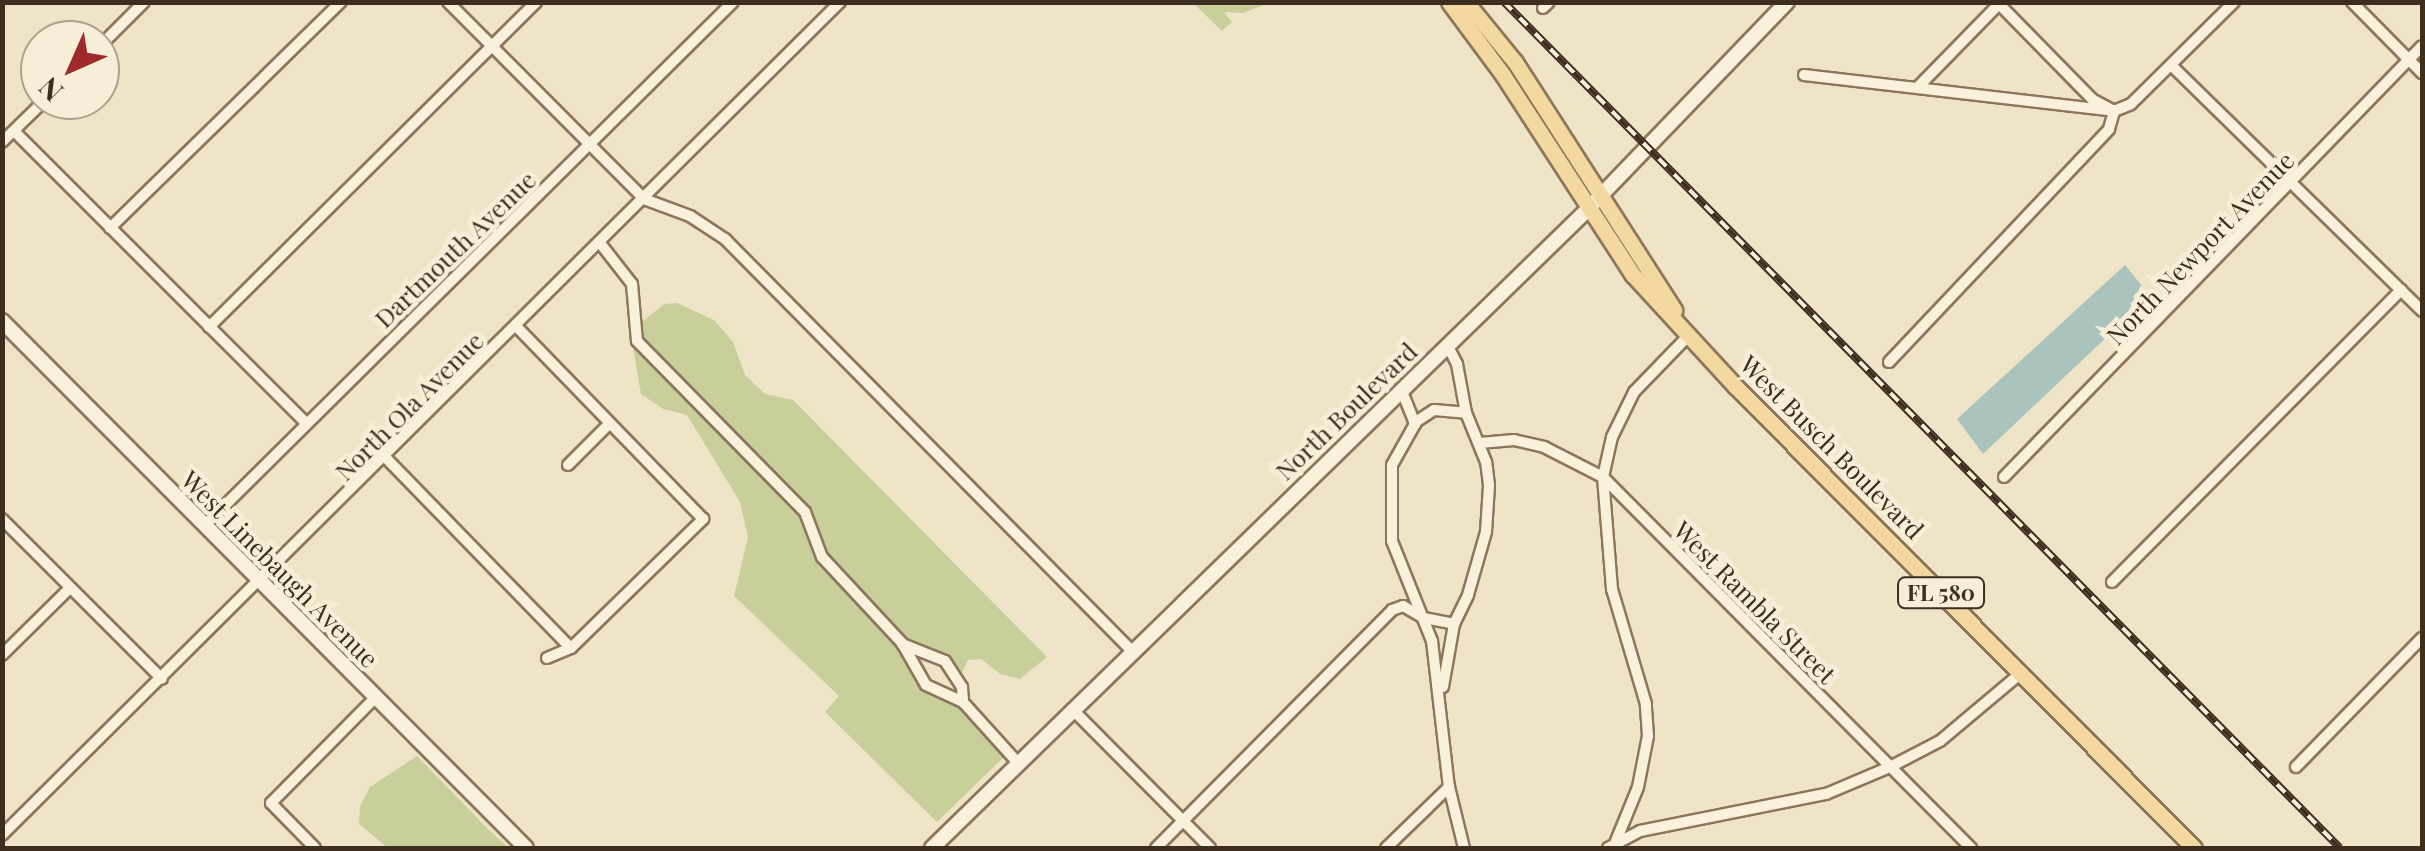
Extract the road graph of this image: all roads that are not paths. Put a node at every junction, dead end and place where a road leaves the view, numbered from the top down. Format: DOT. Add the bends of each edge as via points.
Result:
graph roads {
  1 [pos="144,2"];
  2 [pos="341,2"];
  3 [pos="448,2"];
  4 [pos="536,2"];
  5 [pos="733,2"];
  6 [pos="840,2"];
  7 [pos="1449,2"];
  8 [pos="1466,2"];
  9 [pos="1787,2"];
  10 [pos="2234,2"];
  11 [pos="2352,2"];
  12 [pos="1999,3"];
  13 [pos="120,26"];
  14 [pos="492,46"];
  15 [pos="2422,46"];
  16 [pos="2409,59"];
  17 [pos="2172,66"];
  18 [pos="2422,73"];
  19 [pos="1804,75"];
  20 [pos="1918,87"];
  21 [pos="2114,111"];
  22 [pos="25,120"];
  23 [pos="14,131"];
  24 [pos="2,142"];
  25 [pos="590,145"];
  26 [pos="2293,182"];
  27 [pos="1602,195"];
  28 [pos="644,199"];
  29 [pos="1588,210"];
  30 [pos="110,228"];
  31 [pos="600,243"];
  32 [pos="2402,290"];
  33 [pos="2422,311"];
  34 [pos="2,321"];
  35 [pos="517,327"];
  36 [pos="209,328"];
  37 [pos="1689,335"];
  38 [pos="1447,344"];
  39 [pos="1889,362"];
  40 [pos="1400,389"];
  41 [pos="1466,413"];
  42 [pos="610,422"];
  43 [pos="1414,422"];
  44 [pos="306,423"];
  45 [pos="1480,443"];
  46 [pos="386,458"];
  47 [pos="568,465"];
  48 [pos="2004,476"];
  49 [pos="1603,478"];
  50 [pos="2,519"];
  51 [pos="206,525"];
  52 [pos="262,582"];
  53 [pos="2112,582"];
  54 [pos="70,588"];
  55 [pos="1424,618"];
  56 [pos="1454,624"];
  57 [pos="2422,638"];
  58 [pos="902,644"];
  59 [pos="571,648"];
  60 [pos="1132,650"];
  61 [pos="2,655"];
  62 [pos="547,658"];
  63 [pos="2020,673"];
  64 [pos="162,680"];
  65 [pos="376,697"];
  66 [pos="963,702"];
  67 [pos="1440,702"];
  68 [pos="1072,709"];
  69 [pos="1018,763"];
  70 [pos="1890,767"];
  71 [pos="2296,767"];
  72 [pos="1449,787"];
  73 [pos="1183,821"];
  74 [pos="2,834"];
  75 [pos="1612,845"];
  76 [pos="315,848"];
  77 [pos="526,848"];
  78 [pos="932,848"];
  79 [pos="1156,848"];
  80 [pos="1210,848"];
  81 [pos="1386,848"];
  82 [pos="1464,848"];
  83 [pos="1971,848"];
  84 [pos="2194,848"];
  1 -- 13 [label="street"];
  2 -- 30 [label="street"];
  3 -- 14 [label="street"];
  4 -- 14 [label="street"];
  5 -- 25 [label="street, Dartmouth Avenue"];
  6 -- 28 [label="street, North Ola Avenue"];
  7 -- 29 [label="main road, West Busch Boulevard / FL 580"];
  8 -- 27 [label="main road, West Busch Boulevard / FL 580" via="1515,62"];
  9 -- 27 [label="street, North Boulevard"];
  10 -- 17 [label="street"];
  11 -- 16 [label="street"];
  12 -- 20 [label="street"];
  12 -- 21 [label="street" via="2093,100"];
  14 -- 25 [label="street"];
  14 -- 36 [label="street"];
  15 -- 16 [label="street, North Newport Avenue"];
  16 -- 18 [label="street"];
  16 -- 26 [label="street, North Newport Avenue"];
  17 -- 21 [label="street"];
  17 -- 26 [label="street"];
  19 -- 20 [label="street"];
  20 -- 21 [label="street"];
  21 -- 39 [label="street" via="2109,128"];
  22 -- 23 [label="street"];
  23 -- 24 [label="street"];
  23 -- 30 [label="street"];
  25 -- 28 [label="street"];
  25 -- 44 [label="street, Dartmouth Avenue"];
  26 -- 32 [label="street"];
  26 -- 48 [label="street, North Newport Avenue"];
  27 -- 29 [label="street, North Boulevard"];
  27 -- 37 [label="main road, West Busch Boulevard / FL 580"];
  28 -- 31 [label="street, North Ola Avenue"];
  28 -- 60 [label="street" via="690,216 725,239"];
  29 -- 37 [label="main road, West Busch Boulevard / FL 580" via="1633,275"];
  29 -- 38 [label="street, North Boulevard"];
  30 -- 36 [label="street"];
  31 -- 35 [label="street, North Ola Avenue"];
  31 -- 58 [label="street" via="632,284 637,341 805,512 822,557"];
  32 -- 33 [label="street"];
  32 -- 53 [label="street"];
  34 -- 51 [label="street, West Linebaugh Avenue"];
  35 -- 42 [label="street"];
  35 -- 46 [label="street, North Ola Avenue"];
  36 -- 44 [label="street"];
  37 -- 49 [label="street" via="1634,392 1612,437"];
  37 -- 63 [label="main road, West Busch Boulevard / FL 580"];
  38 -- 40 [label="street, North Boulevard"];
  38 -- 41 [label="street"];
  40 -- 43 [label="street"];
  40 -- 60 [label="street, North Boulevard"];
  41 -- 43 [label="street" via="1434,410"];
  41 -- 45 [label="street"];
  42 -- 47 [label="street"];
  42 -- 59 [label="street" via="703,519"];
  43 -- 55 [label="street" via="1392,466 1392,541"];
  44 -- 51 [label="street, Dartmouth Avenue"];
  45 -- 49 [label="street, West Rambla Street" via="1514,440 1544,447"];
  45 -- 56 [label="street" via="1488,484 1486,532"];
  46 -- 52 [label="street, North Ola Avenue"];
  46 -- 59 [label="street"];
  49 -- 70 [label="street, West Rambla Street"];
  49 -- 75 [label="street" via="1612,589 1646,704 1648,736 1638,787"];
  50 -- 54 [label="street"];
  51 -- 52 [label="street, West Linebaugh Avenue"];
  52 -- 64 [label="street, North Ola Avenue"];
  52 -- 65 [label="street, West Linebaugh Avenue"];
  54 -- 61 [label="street"];
  54 -- 64 [label="street"];
  55 -- 56 [label="street"];
  55 -- 67 [label="street"];
  55 -- 73 [label="street" via="1403,606 1392,610"];
  56 -- 67 [label="street"];
  57 -- 71 [label="street"];
  58 -- 66 [label="street" via="926,685"];
  58 -- 66 [label="street" via="945,661 962,687"];
  59 -- 62 [label="street"];
  60 -- 68 [label="street, North Boulevard"];
  63 -- 70 [label="street" via="1940,740"];
  63 -- 84 [label="main road, West Busch Boulevard / FL 580"];
  64 -- 74 [label="street, North Ola Avenue"];
  65 -- 76 [label="street" via="271,803"];
  65 -- 77 [label="street, West Linebaugh Avenue"];
  66 -- 69 [label="street"];
  67 -- 72 [label="street"];
  68 -- 69 [label="street, North Boulevard"];
  68 -- 73 [label="street"];
  69 -- 78 [label="street, North Boulevard"];
  70 -- 75 [label="street" via="1826,794 1640,831"];
  70 -- 83 [label="street, West Rambla Street"];
  72 -- 81 [label="street"];
  72 -- 82 [label="street"];
  73 -- 79 [label="street"];
  73 -- 80 [label="street"];
}
